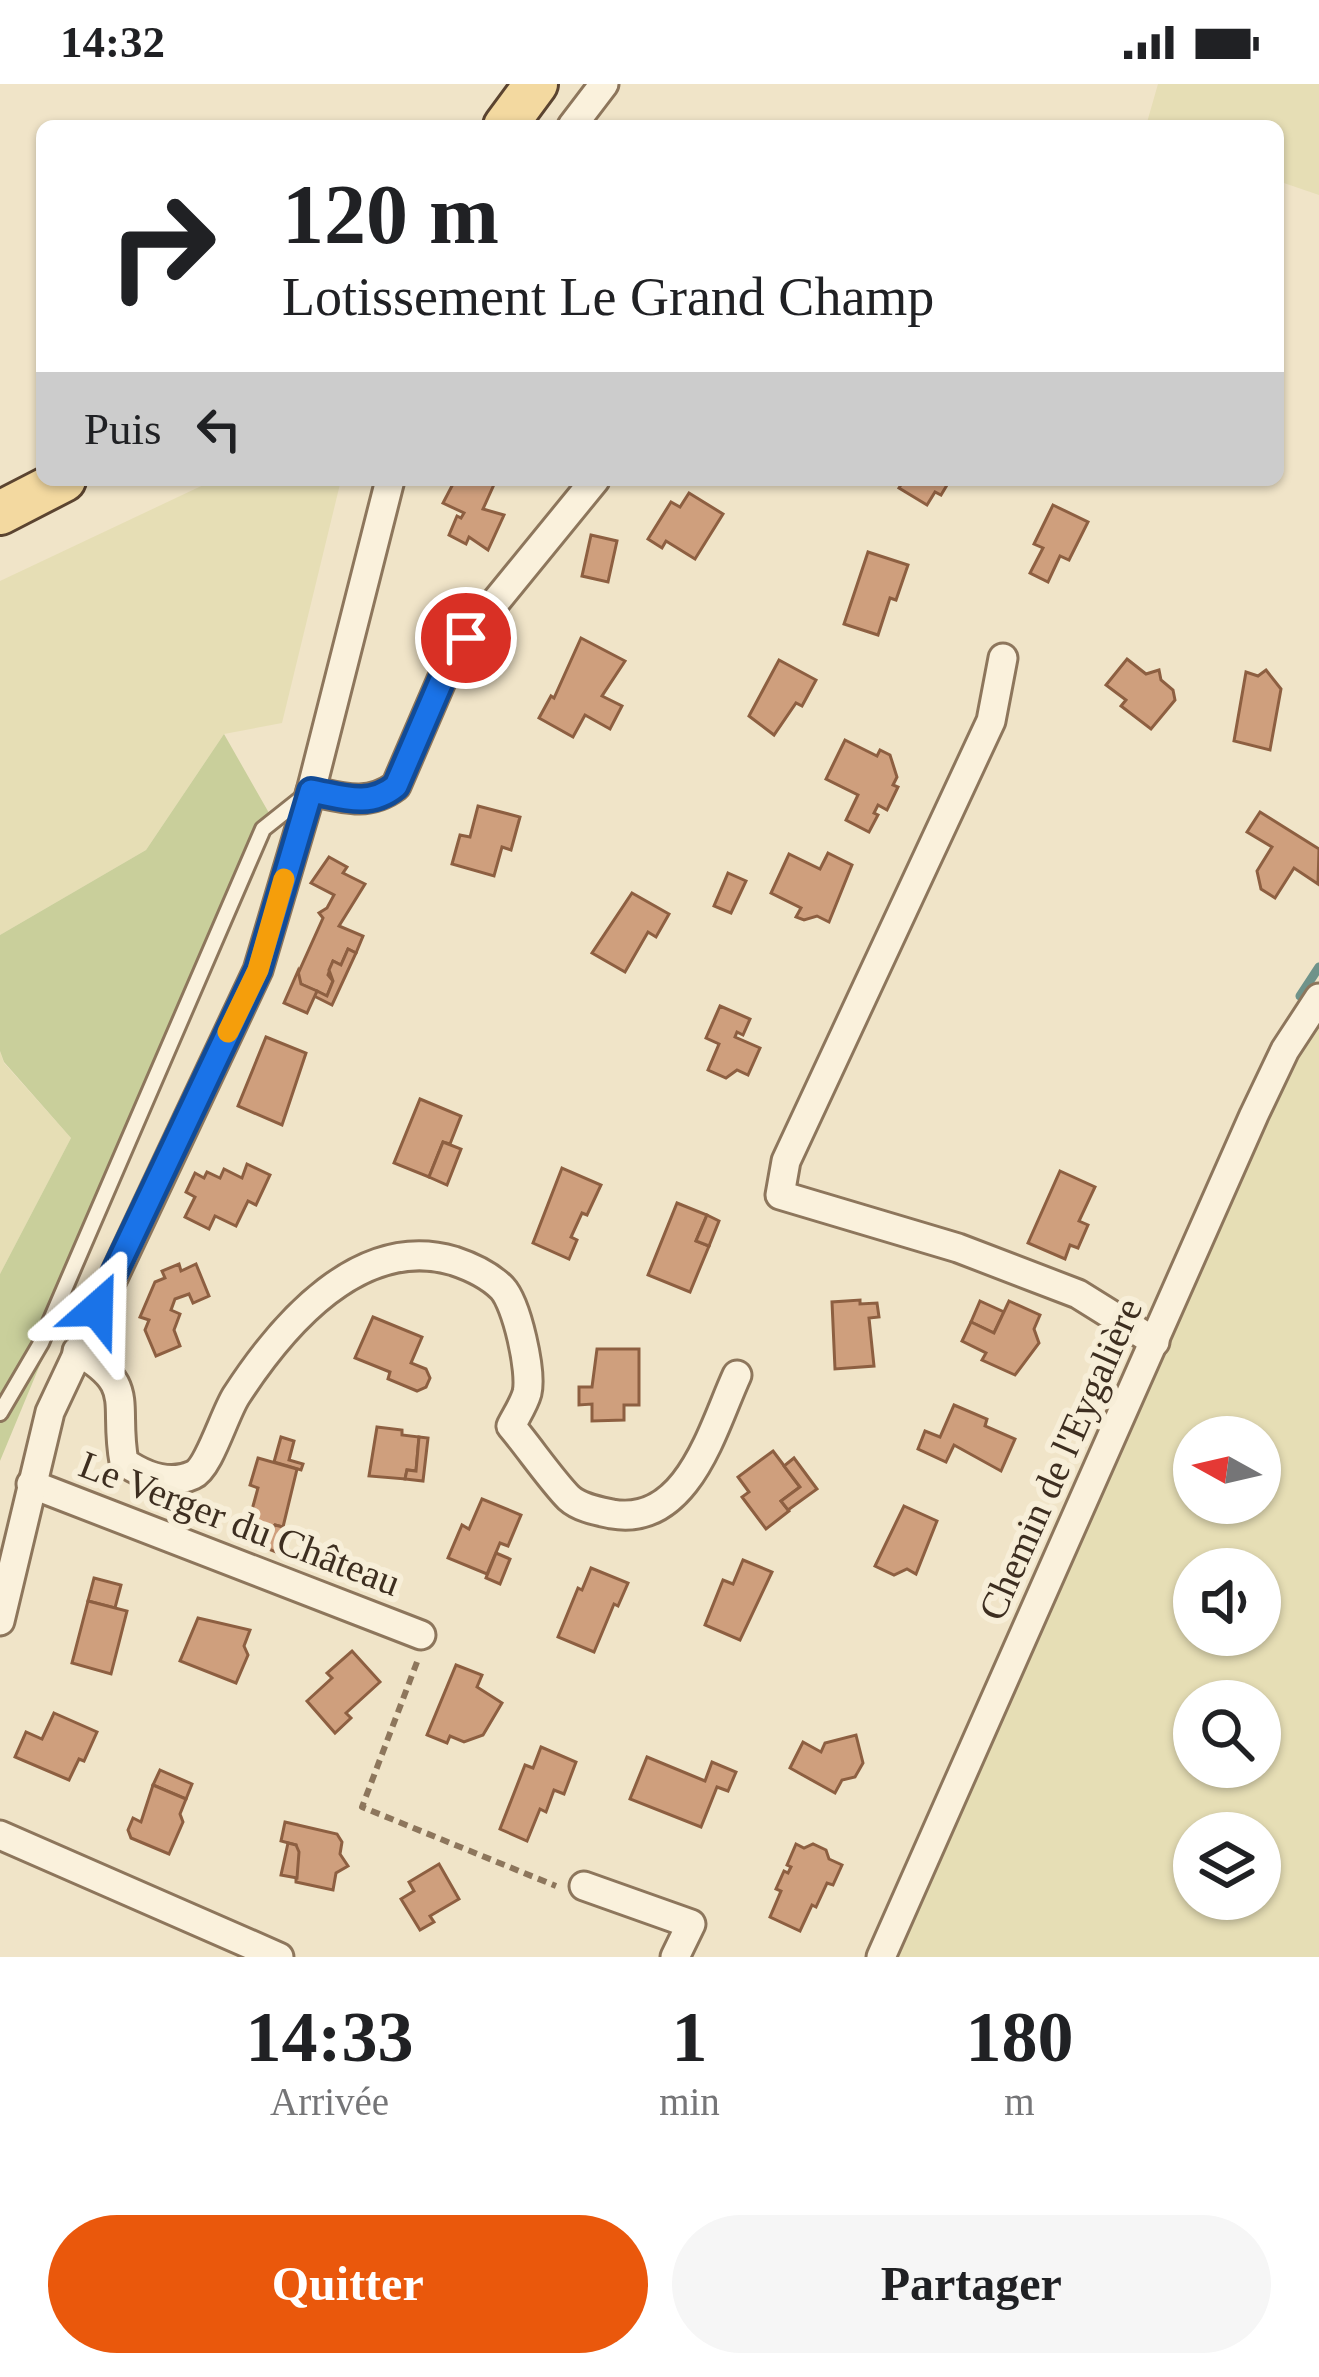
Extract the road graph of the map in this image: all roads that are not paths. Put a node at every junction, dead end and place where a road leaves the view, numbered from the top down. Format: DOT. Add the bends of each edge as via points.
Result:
graph roads {
  1 [pos="536,84"];
  2 [pos="604,84"];
  3 [pos="510,120"];
  4 [pos="577,120"];
  5 [pos="52,486"];
  6 [pos="388,486"];
  7 [pos="591,486"];
  8 [pos="0,513"];
  9 [pos="1003,658"];
  10 [pos="311,791"];
  11 [pos="1319,998"];
  12 [pos="1155,1342"];
  13 [pos="77,1352"];
  14 [pos="737,1375"];
  15 [pos="0,1413"];
  16 [pos="31,1484"];
  17 [pos="0,1621"];
  18 [pos="422,1635"];
  19 [pos="0,1835"];
  20 [pos="584,1886"];
  21 [pos="279,1957"];
  22 [pos="675,1957"];
  23 [pos="881,1957"];
  1 -- 3 [label="main road"];
  2 -- 4 [label="street"];
  5 -- 8 [label="main road"];
  6 -- 10 [label="street"];
  7 -- 10 [label="street" via="466,638 396,786 360,801"];
  9 -- 12 [label="street" via="991,721 786,1161 780,1195 1078,1294"];
  10 -- 13 [label="street" via="258,970"];
  10 -- 15 [label="lane" via="263,830 41,1342"];
  11 -- 12 [label="street, Chemin de l'Eygalière" via="1254,1114"];
  12 -- 23 [label="street, Chemin de l'Eygalière"];
  13 -- 14 [label="street" via="108,1369 120,1388 124,1462 144,1476 195,1474 239,1392 325,1292 353,1272 409,1256 468,1265 512,1299 528,1390 511,1426 571,1499 622,1515 673,1498"];
  13 -- 16 [label="street"];
  16 -- 17 [label="street"];
  16 -- 18 [label="street, Le Verger du Château"];
  19 -- 21 [label="street"];
  20 -- 22 [label="street" via="691,1924"];
}
